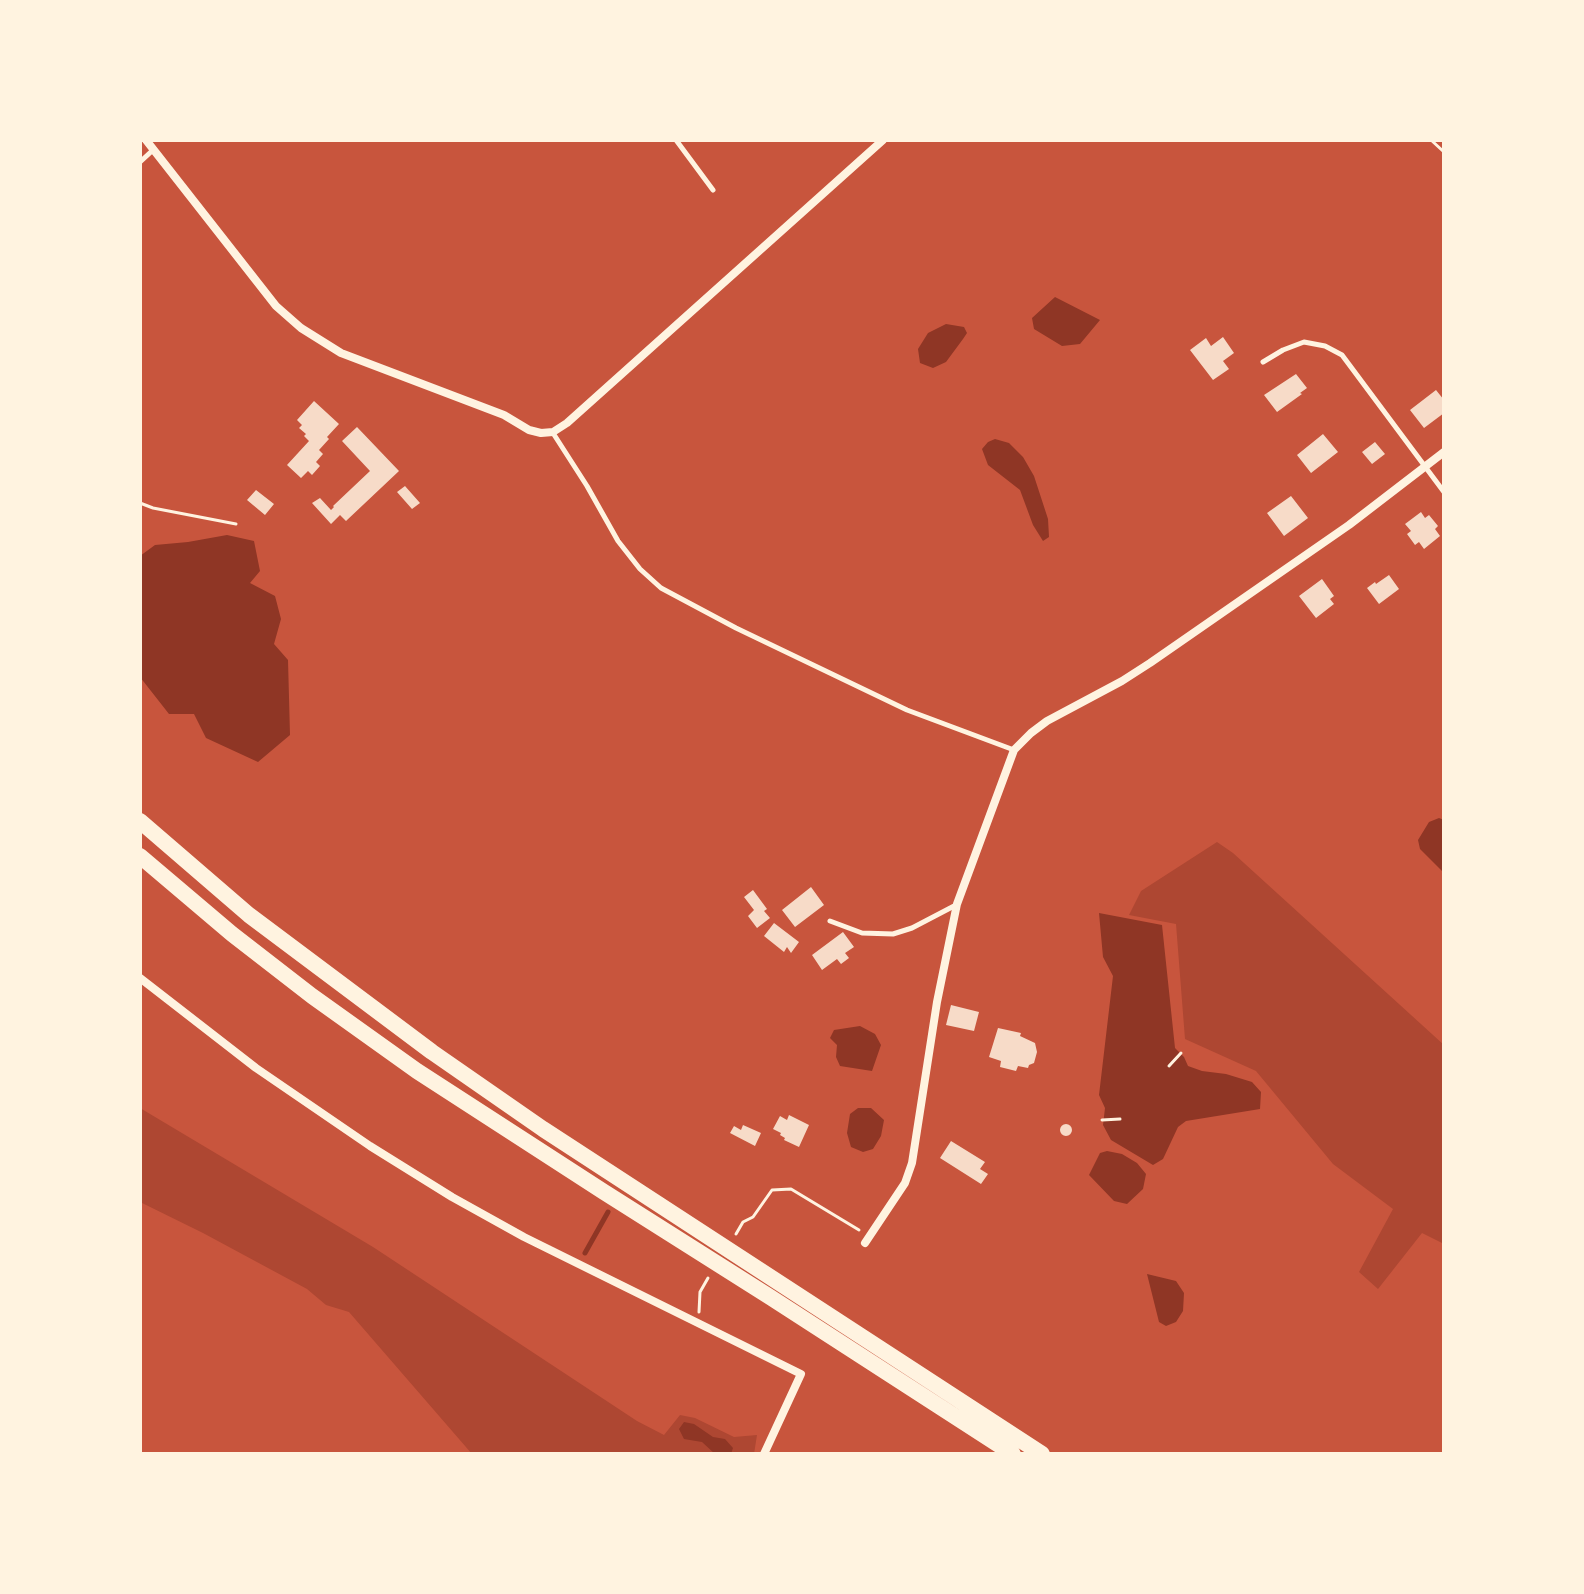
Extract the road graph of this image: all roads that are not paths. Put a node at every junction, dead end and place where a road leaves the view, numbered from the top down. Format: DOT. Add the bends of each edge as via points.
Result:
graph roads {
  1 [pos="146,140"];
  2 [pos="676,140"];
  3 [pos="883,140"];
  4 [pos="153,150"];
  5 [pos="140,162"];
  6 [pos="713,190"];
  7 [pos="1263,362"];
  8 [pos="553,432"];
  9 [pos="1444,452"];
  10 [pos="1426,466"];
  11 [pos="1444,492"];
  12 [pos="1014,750"];
  13 [pos="140,821"];
  14 [pos="140,856"];
  15 [pos="957,904"];
  16 [pos="830,921"];
  17 [pos="140,978"];
  18 [pos="868,1239"];
  19 [pos="764,1454"];
  20 [pos="1013,1454"];
  21 [pos="1042,1454"];
  1 -- 4 [label="street"];
  2 -- 6 [label="lane"];
  3 -- 8 [label="street"];
  4 -- 5 [label="lane"];
  4 -- 8 [label="street" via="276,306 301,328 341,353 504,415 529,430"];
  7 -- 10 [label="lane" via="1304,342 1342,355"];
  8 -- 12 [label="lane" via="618,541 661,588 907,710"];
  9 -- 10 [label="street"];
  10 -- 11 [label="lane"];
  10 -- 12 [label="street" via="1150,663 1047,721"];
  12 -- 15 [label="street"];
  13 -- 21 [label="main road" via="249,915 432,1052"];
  14 -- 20 [label="main road" via="232,934 417,1071"];
  15 -- 16 [label="lane" via="893,934 862,933"];
  15 -- 18 [label="street" via="912,1163"];
  17 -- 19 [label="street" via="256,1068 452,1197 801,1374"];
}
